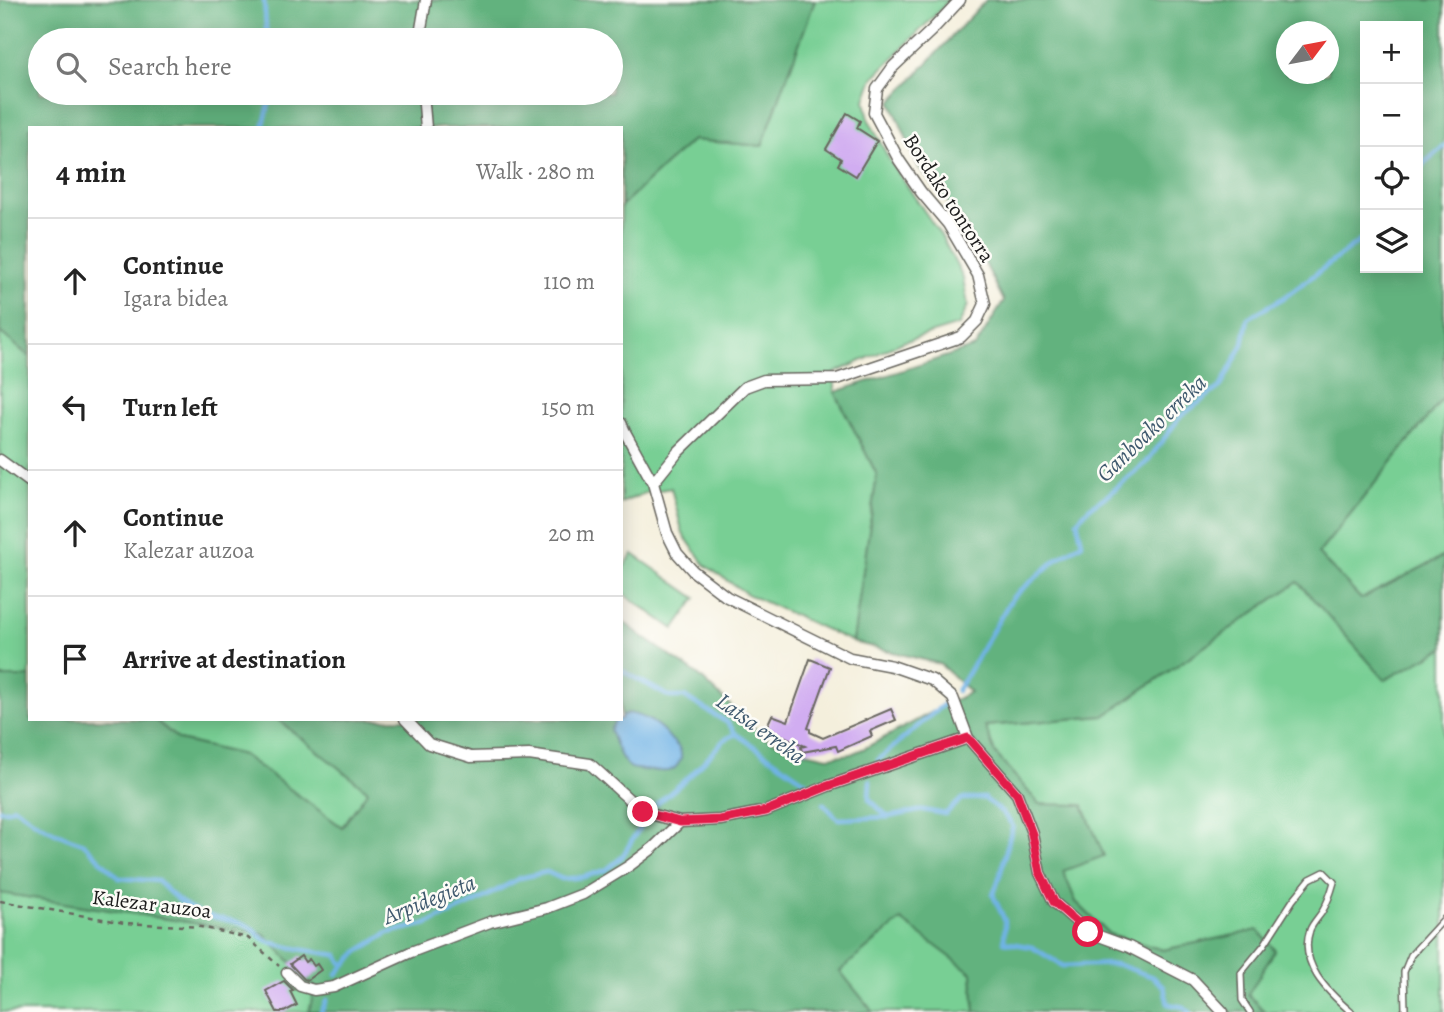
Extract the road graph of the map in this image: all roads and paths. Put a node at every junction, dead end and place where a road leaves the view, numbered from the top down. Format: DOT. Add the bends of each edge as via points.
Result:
graph roads {
  1 [pos="426,0"];
  2 [pos="960,0"];
  3 [pos="421,28"];
  4 [pos="424,105"];
  5 [pos="426,126"];
  6 [pos="623,426"];
  7 [pos="0,460"];
  8 [pos="28,481"];
  9 [pos="653,484"];
  10 [pos="407,721"];
  11 [pos="968,738"];
  12 [pos="680,822"];
  13 [pos="0,901"];
  14 [pos="1444,919"];
  15 [pos="286,973"];
  16 [pos="1223,1012"];
  17 [pos="1250,1012"];
  18 [pos="1351,1012"];
  19 [pos="1403,1012"];
  1 -- 3 [label="street"];
  2 -- 9 [label="street, Bordako tontorra" via="893,67 877,89 874,113 899,160 948,224 978,275 985,304 977,321 961,337 837,379 764,380 745,387 678,452"];
  4 -- 5 [label="street"];
  6 -- 9 [label="street"];
  7 -- 8 [label="street"];
  9 -- 11 [label="street" via="667,533 693,571 727,597 850,658 932,680 953,698"];
  10 -- 12 [label="street" via="429,744 471,757 529,755 590,764 643,812"];
  11 -- 12 [label="street" via="766,811"];
  11 -- 16 [label="street" via="1017,794 1040,873 1054,902 1088,932 1193,980"];
  12 -- 15 [label="street" via="629,866 583,894 547,908 490,922 334,987 314,990 300,986"];
  13 -- 15 [label="path, Kalezar auzoa" via="125,923 201,927 248,938"];
  14 -- 19 [label="lane" via="1411,955 1404,972"];
  17 -- 18 [label="lane" via="1242,1000 1241,973 1310,879 1324,872 1334,882 1310,930 1307,951 1315,974"];
}
